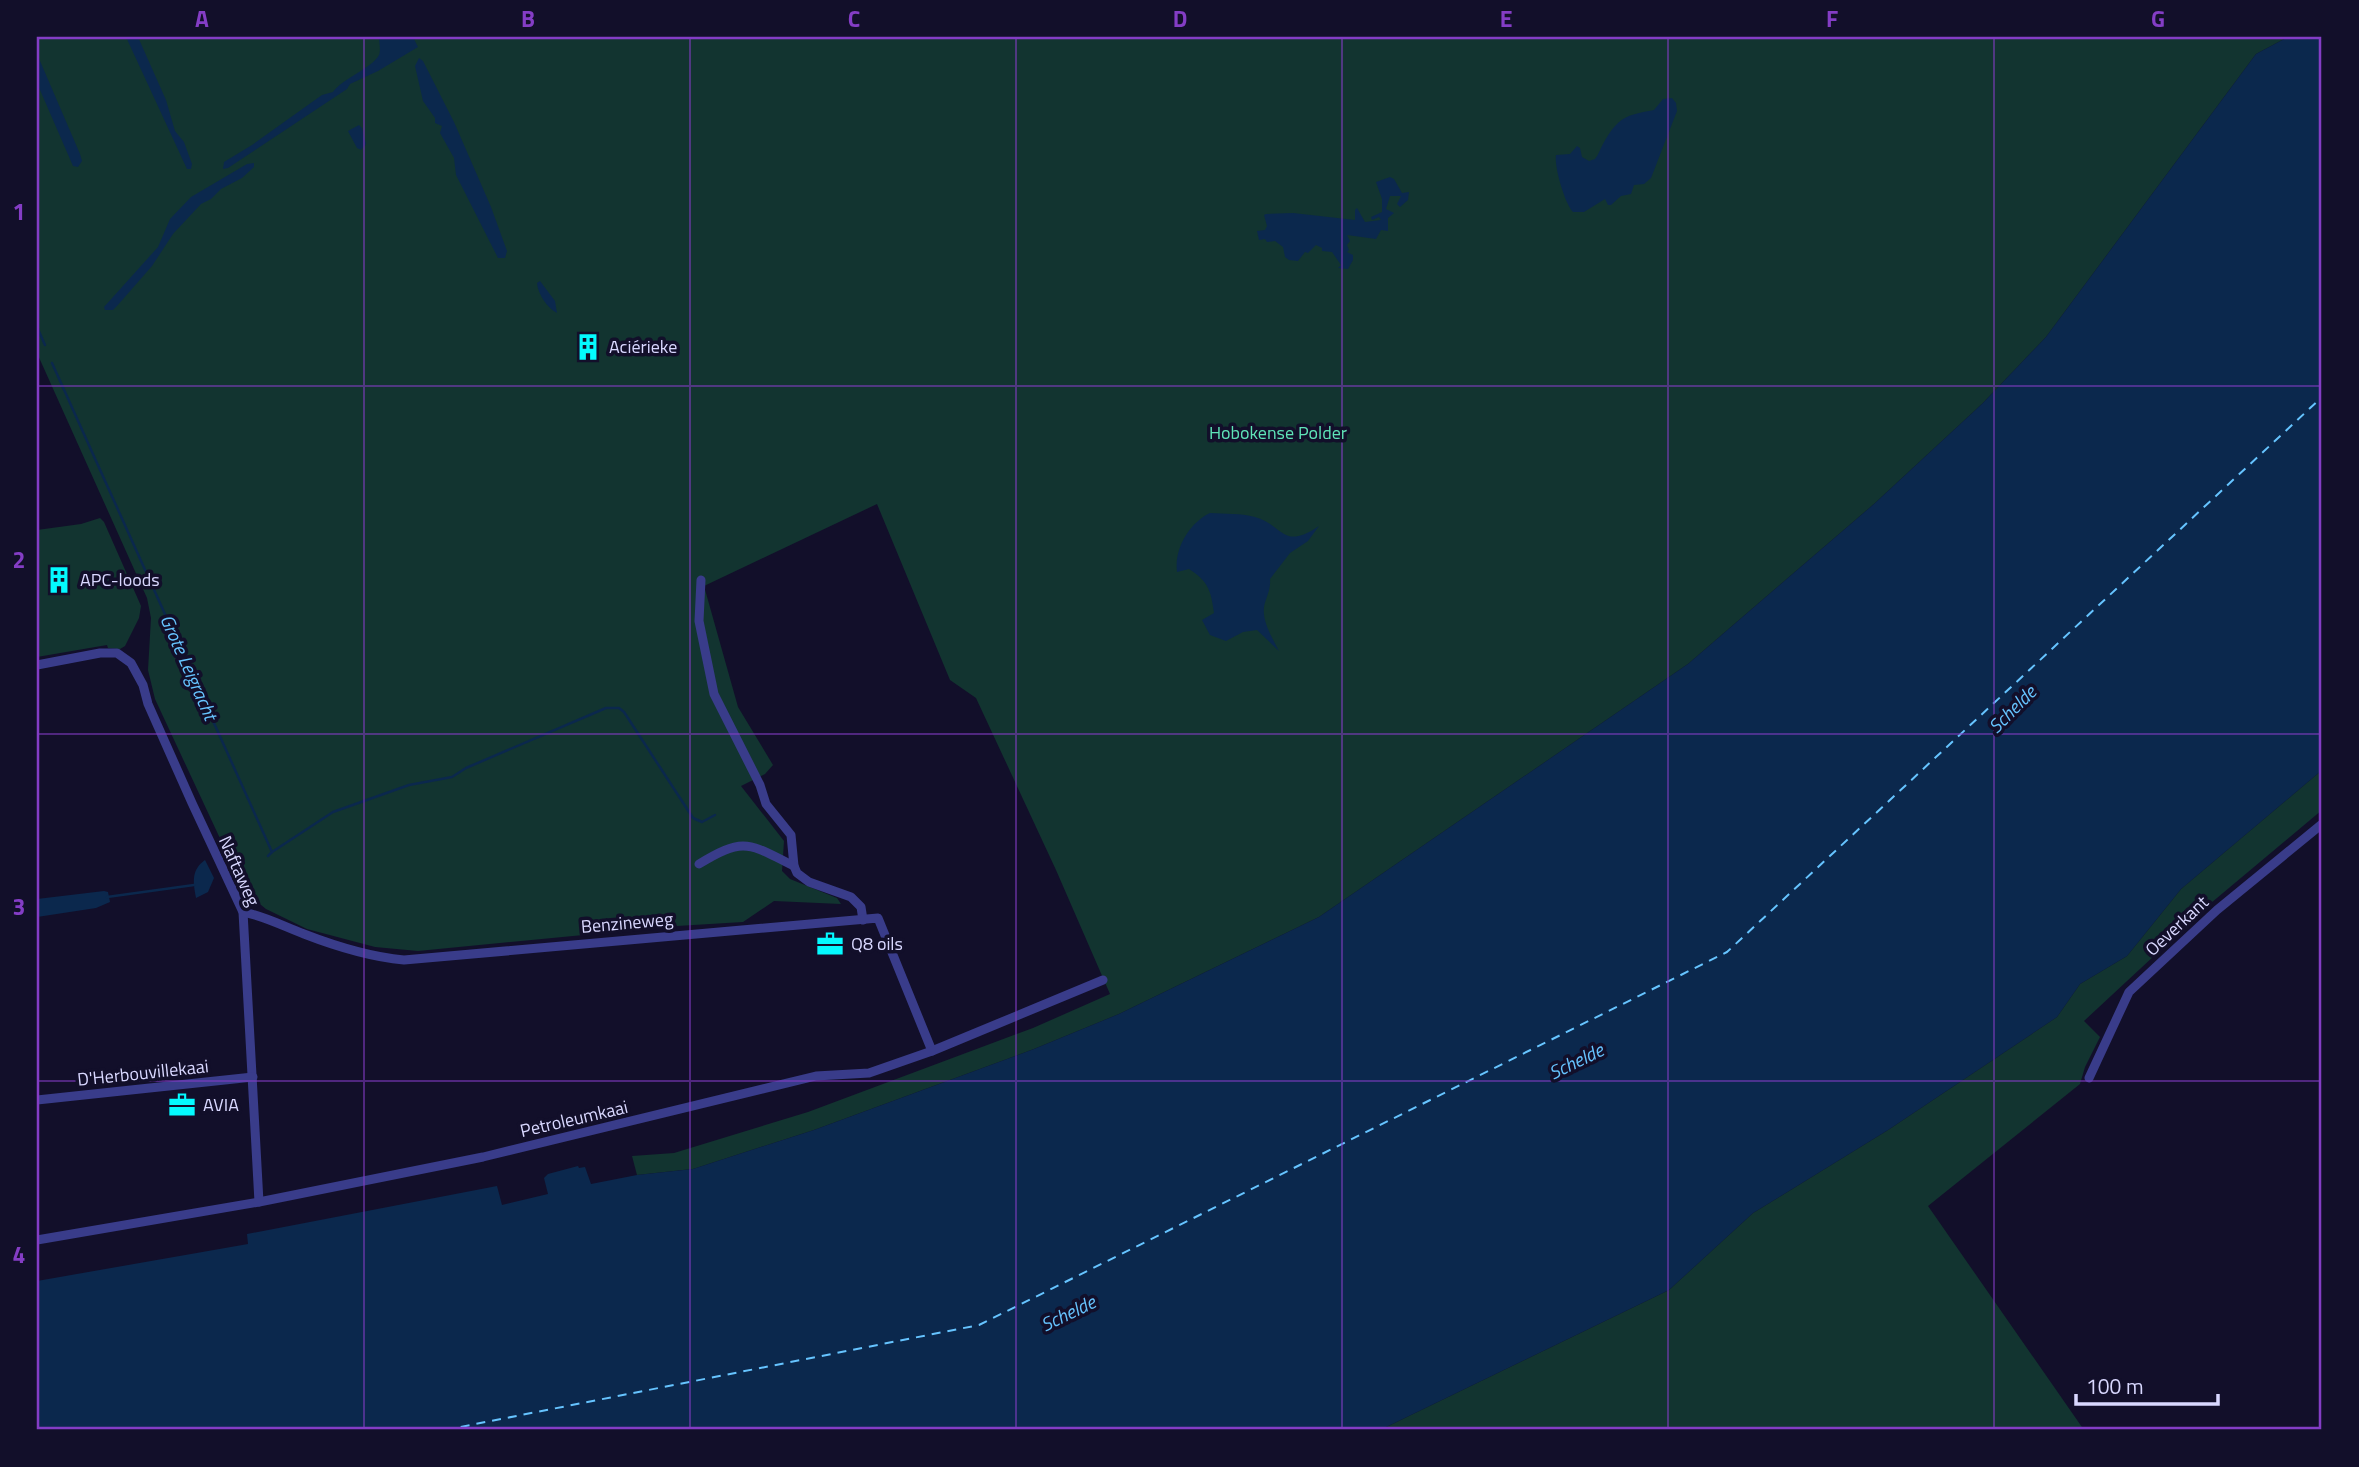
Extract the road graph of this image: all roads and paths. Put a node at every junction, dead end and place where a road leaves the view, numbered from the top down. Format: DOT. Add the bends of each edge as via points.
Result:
graph roads {
  1 [pos="701,580"];
  2 [pos="37,665"];
  3 [pos="2322,824"];
  4 [pos="699,864"];
  5 [pos="794,866"];
  6 [pos="243,912"];
  7 [pos="863,920"];
  8 [pos="1103,980"];
  9 [pos="932,1051"];
  10 [pos="253,1077"];
  11 [pos="2089,1079"];
  12 [pos="37,1100"];
  13 [pos="259,1202"];
  14 [pos="37,1240"];
  1 -- 5 [label="street" via="699,621 714,694 766,804 791,835"];
  2 -- 6 [label="street, Naftaweg" via="100,653 122,655 131,663"];
  3 -- 11 [label="street, Oeverkant" via="2217,910 2129,992"];
  4 -- 5 [label="street" via="723,849 743,845 762,848"];
  5 -- 7 [label="street" via="803,878 857,901"];
  6 -- 7 [label="street, Benzineweg" via="404,961"];
  6 -- 10 [label="street, Naftaweg"];
  7 -- 9 [label="street" via="878,918"];
  8 -- 9 [label="street, Petroleumkaai"];
  9 -- 13 [label="street, Petroleumkaai" via="869,1073 816,1076 483,1157"];
  10 -- 12 [label="street, D'Herbouvillekaai"];
  10 -- 13 [label="street, Naftaweg"];
  13 -- 14 [label="street, Petroleumkaai"];
}
